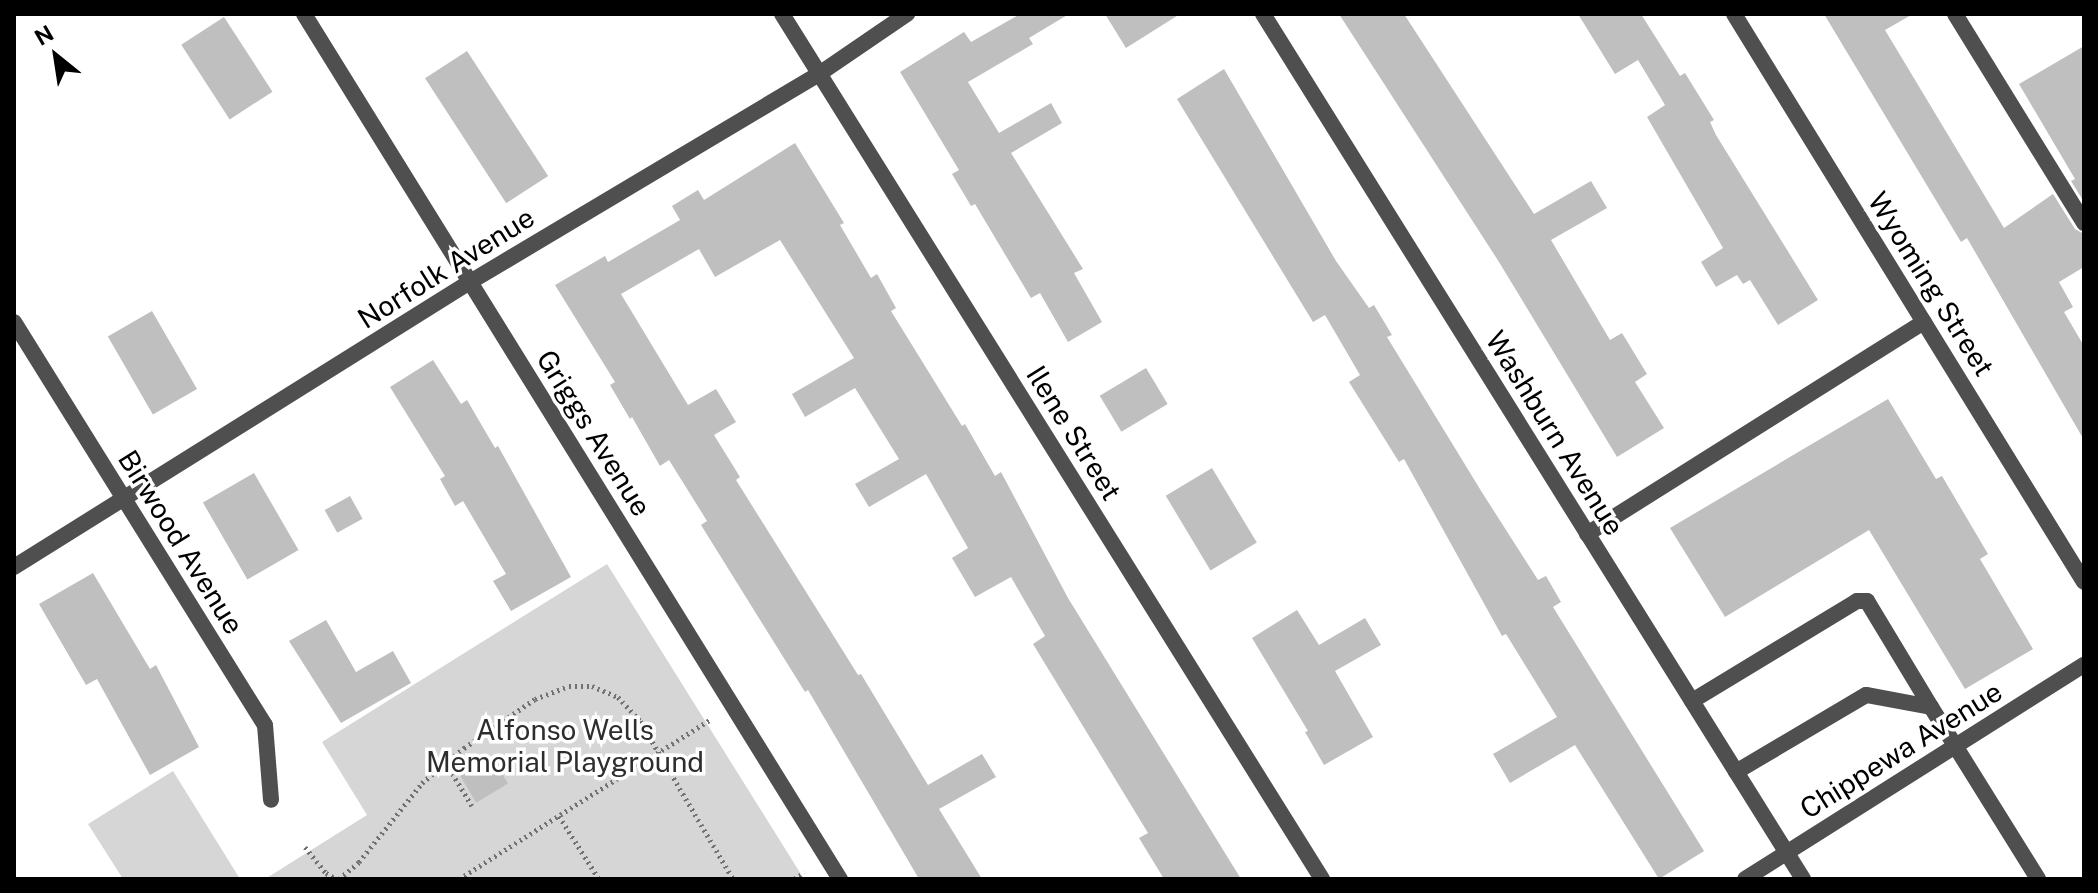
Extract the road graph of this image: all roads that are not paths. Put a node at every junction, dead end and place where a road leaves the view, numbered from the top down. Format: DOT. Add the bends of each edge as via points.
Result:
graph roads {
  1 [pos="304,14"];
  2 [pos="782,14"];
  3 [pos="907,14"];
  4 [pos="1263,14"];
  5 [pos="1734,14"];
  6 [pos="1955,14"];
  7 [pos="819,74"];
  8 [pos="2084,223"];
  9 [pos="470,282"];
  10 [pos="14,322"];
  11 [pos="1924,322"];
  12 [pos="124,500"];
  13 [pos="1587,534"];
  14 [pos="14,567"];
  15 [pos="2084,582"];
  16 [pos="2084,665"];
  17 [pos="1692,701"];
  18 [pos="1931,707"];
  19 [pos="1956,746"];
  20 [pos="1736,772"];
  21 [pos="271,800"];
  22 [pos="1787,854"];
  23 [pos="840,879"];
  24 [pos="1322,879"];
  25 [pos="1745,879"];
  26 [pos="1803,879"];
  27 [pos="2038,879"];
  1 -- 9 [label="street, Griggs Avenue"];
  2 -- 7 [label="street, Ilene Street"];
  3 -- 7 [label="street, Norfolk Avenue"];
  4 -- 13 [label="street, Washburn Avenue"];
  5 -- 11 [label="street, Wyoming Street"];
  6 -- 8 [label="street"];
  7 -- 9 [label="street, Norfolk Avenue"];
  7 -- 24 [label="street, Ilene Street"];
  9 -- 12 [label="street, Norfolk Avenue"];
  9 -- 23 [label="street, Griggs Avenue"];
  10 -- 12 [label="street, Birwood Avenue"];
  11 -- 13 [label="street"];
  11 -- 15 [label="street, Wyoming Street"];
  12 -- 14 [label="street, Norfolk Avenue"];
  12 -- 21 [label="street, Birwood Avenue" via="265,725"];
  13 -- 17 [label="street, Washburn Avenue"];
  16 -- 19 [label="street, Chippewa Avenue"];
  17 -- 18 [label="street" via="1847,607 1867,601"];
  17 -- 20 [label="street, Washburn Avenue"];
  18 -- 19 [label="street"];
  18 -- 20 [label="street" via="1866,695"];
  19 -- 22 [label="street, Chippewa Avenue"];
  19 -- 27 [label="street"];
  20 -- 22 [label="street, Washburn Avenue"];
  22 -- 25 [label="street, Chippewa Avenue"];
  22 -- 26 [label="street, Washburn Avenue"];
}
